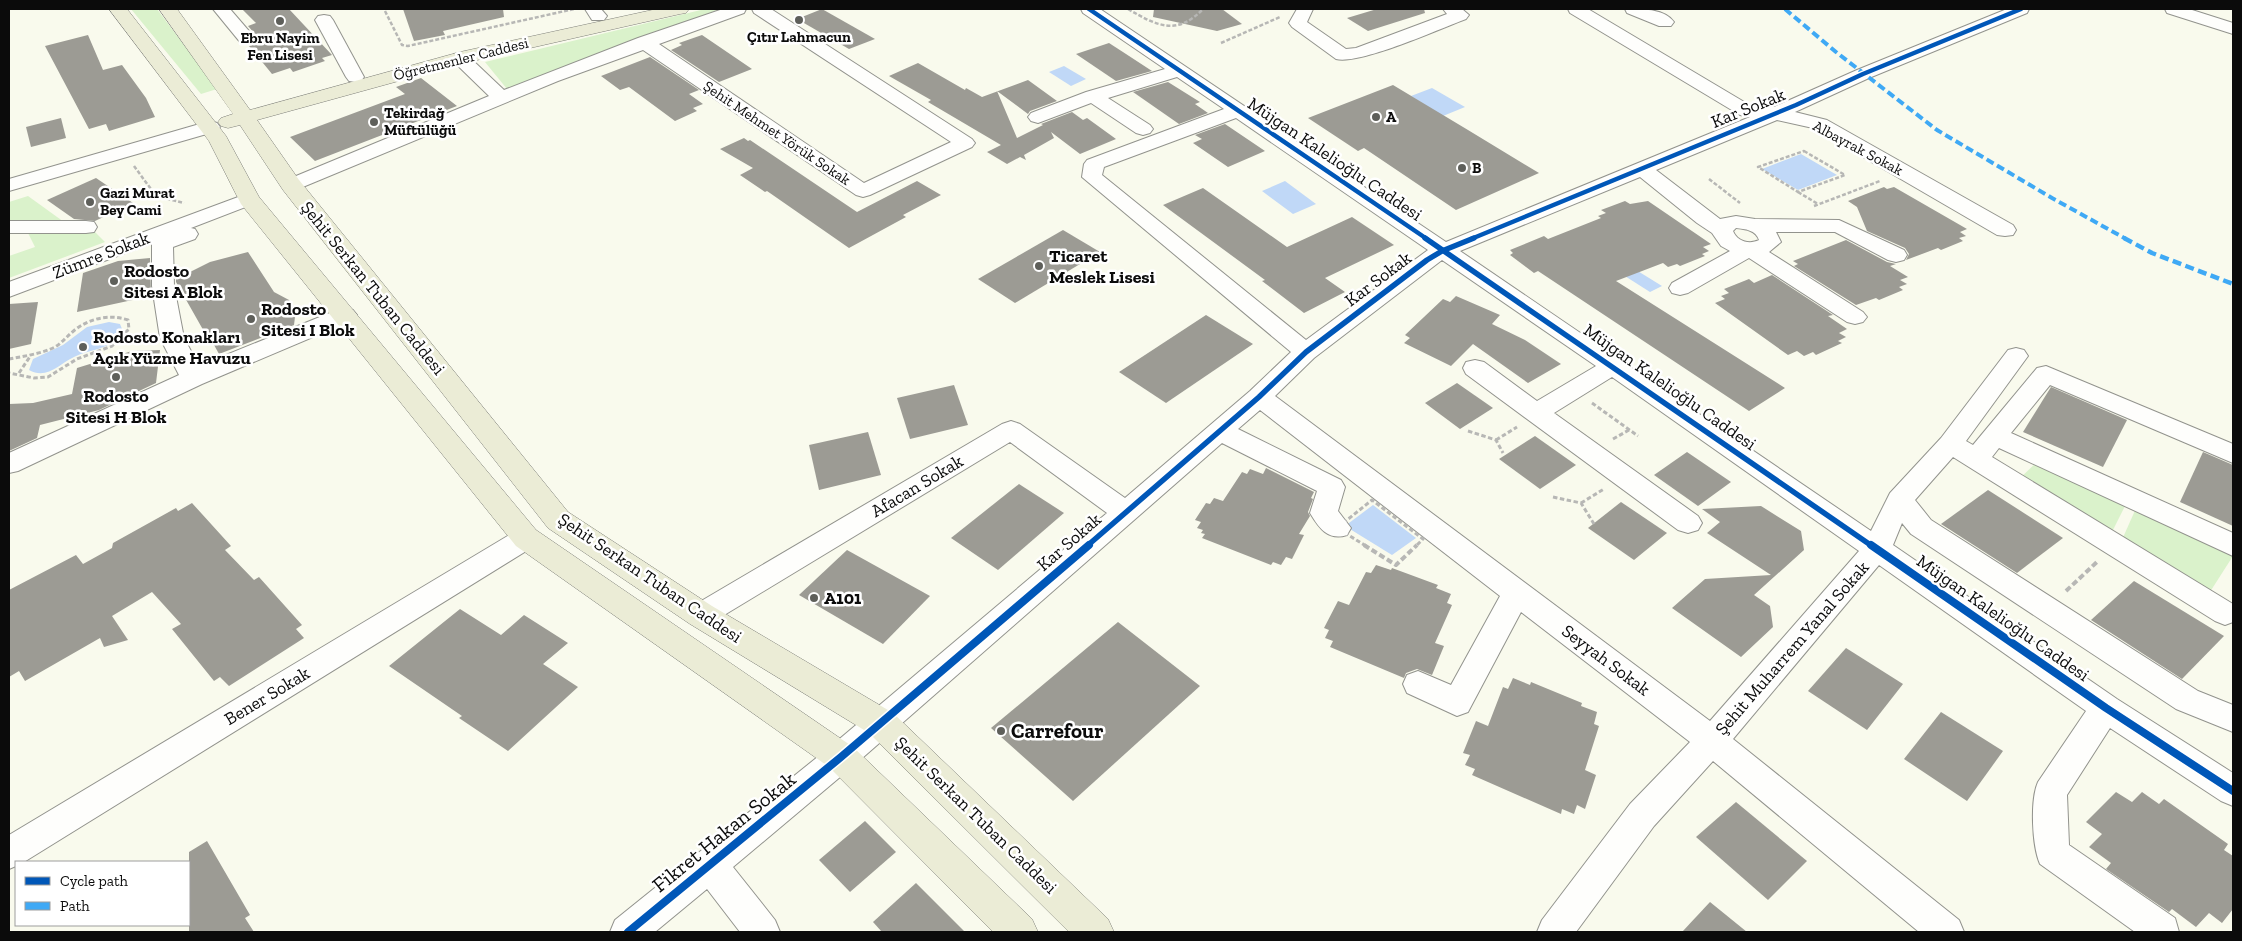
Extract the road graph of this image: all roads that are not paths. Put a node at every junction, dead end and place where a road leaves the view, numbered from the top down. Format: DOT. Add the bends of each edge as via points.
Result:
graph roads {
  1 [pos="118,9"];
  2 [pos="168,9"];
  3 [pos="221,9"];
  4 [pos="632,9"];
  5 [pos="680,9"];
  6 [pos="738,9"];
  7 [pos="760,9"];
  8 [pos="1090,9"];
  9 [pos="1305,9"];
  10 [pos="1451,9"];
  11 [pos="1576,9"];
  12 [pos="1633,9"];
  13 [pos="2021,9"];
  14 [pos="2173,9"];
  15 [pos="596,12"];
  16 [pos="324,20"];
  17 [pos="1665,22"];
  18 [pos="2233,30"];
  19 [pos="246,38"];
  20 [pos="644,42"];
  21 [pos="457,54"];
  22 [pos="1179,71"];
  23 [pos="354,77"];
  24 [pos="1093,96"];
  25 [pos="501,98"];
  26 [pos="1238,111"];
  27 [pos="1774,113"];
  28 [pos="244,117"];
  29 [pos="1038,117"];
  30 [pos="210,127"];
  31 [pos="1143,128"];
  32 [pos="1642,168"];
  33 [pos="9,185"];
  34 [pos="267,195"];
  35 [pos="1754,225"];
  36 [pos="9,227"];
  37 [pos="86,227"];
  38 [pos="1722,230"];
  39 [pos="2005,230"];
  40 [pos="162,244"];
  41 [pos="1750,249"];
  42 [pos="1442,251"];
  43 [pos="1896,254"];
  44 [pos="1680,288"];
  45 [pos="9,290"];
  46 [pos="9,302"];
  47 [pos="345,315"];
  48 [pos="1855,317"];
  49 [pos="1306,352"];
  50 [pos="2016,356"];
  51 [pos="1614,366"];
  52 [pos="1475,368"];
  53 [pos="193,378"];
  54 [pos="1259,397"];
  55 [pos="1536,412"];
  56 [pos="1220,431"];
  57 [pos="1995,436"];
  58 [pos="1950,444"];
  59 [pos="2233,454"];
  60 [pos="1976,459"];
  61 [pos="9,464"];
  62 [pos="1899,500"];
  63 [pos="1126,513"];
  64 [pos="1688,523"];
  65 [pos="1337,528"];
  66 [pos="526,538"];
  67 [pos="2233,546"];
  68 [pos="1877,548"];
  69 [pos="1517,592"];
  70 [pos="2225,614"];
  71 [pos="701,615"];
  72 [pos="1418,684"];
  73 [pos="2106,708"];
  74 [pos="2233,719"];
  75 [pos="881,723"];
  76 [pos="1712,741"];
  77 [pos="841,757"];
  78 [pos="2233,791"];
  79 [pos="9,853"];
  80 [pos="710,864"];
  81 [pos="2162,930"];
  82 [pos="628,932"];
  83 [pos="762,932"];
  84 [pos="1019,932"];
  85 [pos="1096,932"];
  86 [pos="1555,932"];
  87 [pos="1946,932"];
  1 -- 30 [label="main road, Şehit Serkan Tuban Caddesi"];
  2 -- 28 [label="main road, Şehit Serkan Tuban Caddesi"];
  3 -- 19 [label="street"];
  4 -- 15 [label="main road, Öğretmenler Caddesi"];
  5 -- 21 [label="main road, Öğretmenler Caddesi"];
  6 -- 20 [label="street"];
  7 -- 20 [label="street, Şehit Mehmet Yörük Sokak" via="965,143 863,191"];
  8 -- 22 [label="street, Müjgan Kalelioğlu Caddesi"];
  9 -- 10 [label="street" via="1298,23 1342,55 1359,53 1460,15"];
  11 -- 27 [label="street, Albayrak Sokak" via="1747,112"];
  12 -- 17 [label="street"];
  13 -- 27 [label="street, Kar Sokak"];
  14 -- 18 [label="street"];
  15 -- 21 [label="main road, Öğretmenler Caddesi"];
  16 -- 23 [label="street"];
  20 -- 25 [label="street"];
  21 -- 23 [label="main road, Öğretmenler Caddesi"];
  21 -- 25 [label="street"];
  21 -- 28 [label="main road, Öğretmenler Caddesi"];
  22 -- 24 [label="street"];
  22 -- 26 [label="street, Müjgan Kalelioğlu Caddesi"];
  23 -- 28 [label="main road, Öğretmenler Caddesi" via="262,104"];
  24 -- 29 [label="street"];
  24 -- 31 [label="street"];
  25 -- 34 [label="street"];
  26 -- 42 [label="street, Müjgan Kalelioğlu Caddesi"];
  26 -- 49 [label="street" via="1094,164 1092,177"];
  27 -- 32 [label="street, Kar Sokak"];
  27 -- 39 [label="street, Albayrak Sokak" via="1820,124"];
  28 -- 30 [label="main road, Öğretmenler Caddesi"];
  28 -- 34 [label="main road, Şehit Serkan Tuban Caddesi"];
  30 -- 33 [label="street, Öğretmenler Caddesi"];
  30 -- 34 [label="main road, Şehit Serkan Tuban Caddesi"];
  32 -- 38 [label="street"];
  32 -- 42 [label="street, Kar Sokak"];
  34 -- 40 [label="street"];
  34 -- 45 [label="street, Zümre Sokak"];
  34 -- 47 [label="main road, Şehit Serkan Tuban Caddesi"];
  34 -- 71 [label="main road, Şehit Serkan Tuban Caddesi" via="558,520"];
  35 -- 38 [label="street" via="1731,223"];
  35 -- 41 [label="street" via="1767,233 1770,242 1765,247"];
  35 -- 43 [label="street" via="1839,226"];
  36 -- 37 [label="lane"];
  38 -- 41 [label="street" via="1728,241"];
  40 -- 46 [label="street"];
  40 -- 53 [label="street" via="163,286 172,338"];
  41 -- 44 [label="street"];
  41 -- 48 [label="street"];
  42 -- 49 [label="street, Kar Sokak"];
  42 -- 51 [label="street, Müjgan Kalelioğlu Caddesi"];
  47 -- 53 [label="street"];
  47 -- 66 [label="main road, Şehit Serkan Tuban Caddesi"];
  49 -- 54 [label="street, Kar Sokak"];
  50 -- 58 [label="street, Şehit Muharrem Yanal Sokak"];
  51 -- 55 [label="street"];
  51 -- 68 [label="street, Müjgan Kalelioğlu Caddesi"];
  52 -- 55 [label="street"];
  53 -- 61 [label="street"];
  54 -- 56 [label="street, Kar Sokak"];
  54 -- 69 [label="street, Seyyah Sokak"];
  55 -- 64 [label="street"];
  56 -- 63 [label="street, Kar Sokak"];
  56 -- 65 [label="street" via="1332,487 1324,513"];
  57 -- 59 [label="street" via="2046,374"];
  57 -- 60 [label="street"];
  57 -- 67 [label="street"];
  58 -- 60 [label="street"];
  58 -- 62 [label="street, Şehit Muharrem Yanal Sokak"];
  60 -- 70 [label="street"];
  62 -- 68 [label="street, Şehit Muharrem Yanal Sokak"];
  62 -- 74 [label="street" via="1922,527 1937,537 2187,700"];
  63 -- 71 [label="street, Afacan Sokak" via="1011,430"];
  63 -- 75 [label="street, Kar Sokak"];
  66 -- 77 [label="main road, Şehit Serkan Tuban Caddesi"];
  66 -- 79 [label="street, Bener Sokak"];
  68 -- 73 [label="street, Müjgan Kalelioğlu Caddesi"];
  68 -- 76 [label="street, Şehit Muharrem Yanal Sokak"];
  69 -- 72 [label="street" via="1457,703"];
  69 -- 76 [label="street, Seyyah Sokak"];
  71 -- 75 [label="main road, Şehit Serkan Tuban Caddesi"];
  73 -- 78 [label="street, Müjgan Kalelioğlu Caddesi"];
  73 -- 81 [label="street" via="2050,792 2052,853"];
  75 -- 77 [label="street, Kar Sokak"];
  75 -- 85 [label="main road, Şehit Serkan Tuban Caddesi"];
  76 -- 86 [label="street, Şehit Muharrem Yanal Sokak" via="1642,815"];
  76 -- 87 [label="street, Seyyah Sokak"];
  77 -- 80 [label="street, Fikret Hakan Sokak"];
  77 -- 84 [label="main road, Şehit Serkan Tuban Caddesi"];
  80 -- 82 [label="street, Fikret Hakan Sokak"];
  80 -- 83 [label="street"];
}
